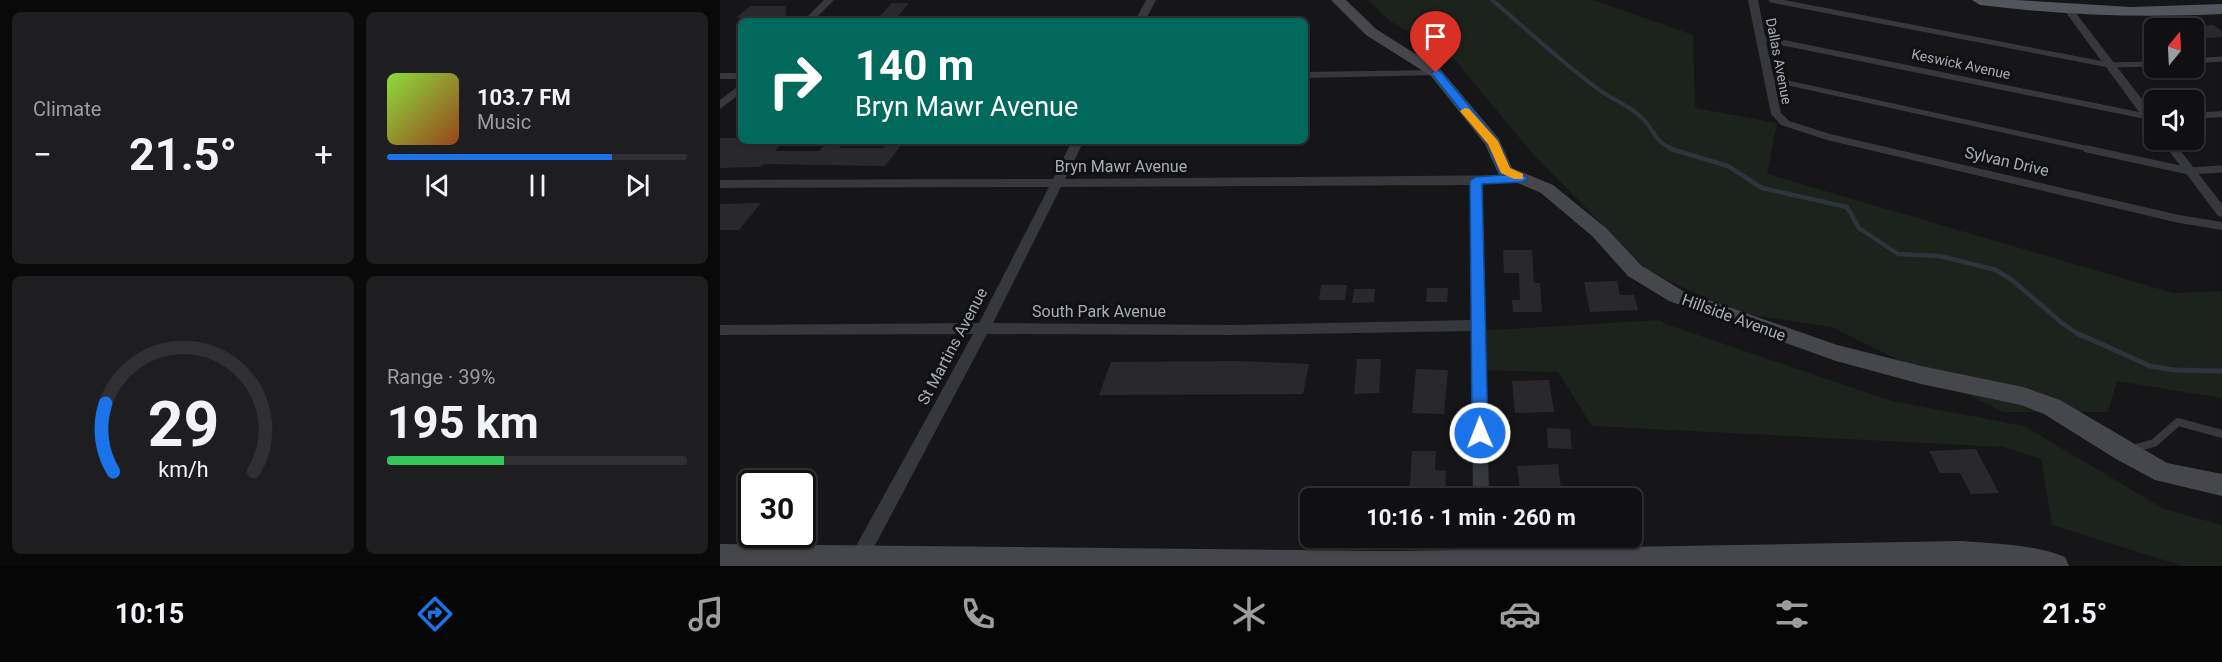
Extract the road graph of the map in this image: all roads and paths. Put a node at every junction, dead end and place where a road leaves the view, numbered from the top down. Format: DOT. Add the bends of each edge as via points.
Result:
graph roads {
  1 [pos="829,0"];
  2 [pos="1151,0"];
  3 [pos="1338,0"];
  4 [pos="1753,0"];
  5 [pos="1771,0"];
  6 [pos="1980,0"];
  7 [pos="2222,9"];
  8 [pos="2069,10"];
  9 [pos="811,18"];
  10 [pos="1142,18"];
  11 [pos="1761,38"];
  12 [pos="2222,59"];
  13 [pos="2204,60"];
  14 [pos="2144,64"];
  15 [pos="2109,65"];
  16 [pos="1436,73"];
  17 [pos="1308,75"];
  18 [pos="720,76"];
  19 [pos="738,76"];
  20 [pos="1770,79"];
  21 [pos="738,90"];
  22 [pos="720,106"];
  23 [pos="2144,110"];
  24 [pos="2222,114"];
  25 [pos="2204,115"];
  26 [pos="2144,118"];
  27 [pos="1785,123"];
  28 [pos="1077,144"];
  29 [pos="2173,150"];
  30 [pos="2222,169"];
  31 [pos="2189,171"];
  32 [pos="1522,178"];
  33 [pos="1476,181"];
  34 [pos="1058,183"];
  35 [pos="720,184"];
  36 [pos="2222,213"];
  37 [pos="2222,226"];
  38 [pos="1479,325"];
  39 [pos="983,329"];
  40 [pos="720,330"];
  41 [pos="2222,434"];
  42 [pos="2124,452"];
  43 [pos="2222,485"];
  44 [pos="1481,488"];
  45 [pos="1482,555"];
  46 [pos="720,556"];
  47 [pos="856,562"];
  48 [pos="2056,566"];
  1 -- 9 [label="street"];
  2 -- 10 [label="street"];
  3 -- 16 [label="street, Hillside Avenue" via="1371,32"];
  4 -- 11 [label="street, Dallas Avenue"];
  5 -- 15 [label="lane"];
  6 -- 8 [label="main road"];
  7 -- 8 [label="main road"];
  8 -- 15 [label="street"];
  11 -- 20 [label="street, Dallas Avenue"];
  11 -- 26 [label="street, Keswick Avenue"];
  12 -- 13 [label="lane"];
  14 -- 15 [label="lane"];
  15 -- 23 [label="street"];
  16 -- 17 [label="street"];
  16 -- 32 [label="street, Hillside Avenue" via="1494,143 1505,171"];
  18 -- 19 [label="street"];
  20 -- 27 [label="street, Dallas Avenue" via="1776,114"];
  20 -- 31 [label="lane"];
  21 -- 22 [label="street"];
  24 -- 25 [label="street"];
  27 -- 37 [label="street, Sylvan Drive" via="1827,137"];
  28 -- 34 [label="street, St Martins Avenue"];
  29 -- 31 [label="street"];
  30 -- 31 [label="lane"];
  31 -- 36 [label="street"];
  32 -- 33 [label="street, Bryn Mawr Avenue"];
  32 -- 42 [label="street, Hillside Avenue" via="1547,189 1599,232 1635,271 1676,296 1836,352 2023,396 2052,407"];
  33 -- 34 [label="street, Bryn Mawr Avenue"];
  33 -- 38 [label="street"];
  34 -- 35 [label="street, Bryn Mawr Avenue"];
  34 -- 39 [label="street, St Martins Avenue"];
  38 -- 39 [label="street, South Park Avenue" via="1233,330"];
  38 -- 44 [label="street"];
  39 -- 40 [label="street, South Park Avenue"];
  39 -- 47 [label="street, St Martins Avenue"];
  41 -- 42 [label="lane" via="2178,422 2154,443"];
  42 -- 43 [label="street, Hillside Avenue" via="2163,472"];
  45 -- 47 [label="street" via="1392,564"];
  45 -- 48 [label="street" via="1962,553 2014,557"];
  46 -- 47 [label="street"];
}
